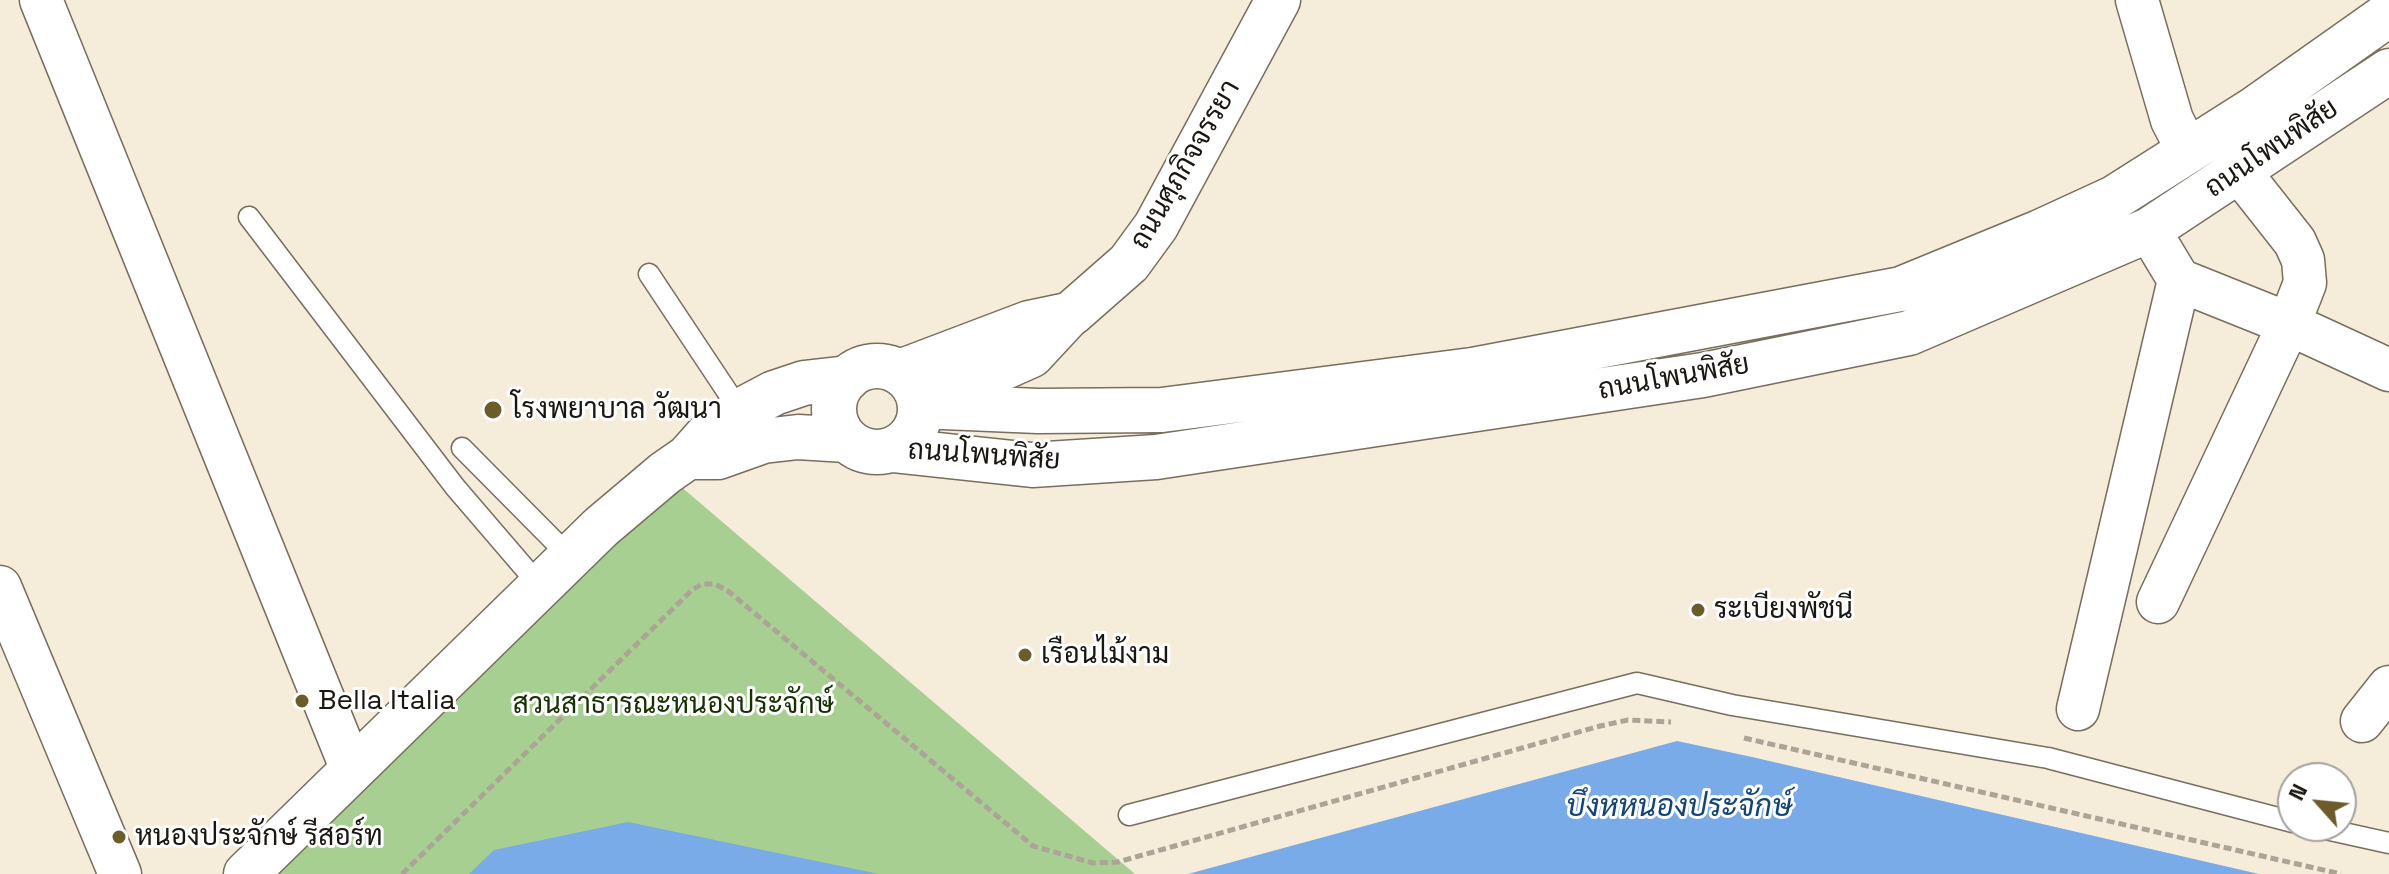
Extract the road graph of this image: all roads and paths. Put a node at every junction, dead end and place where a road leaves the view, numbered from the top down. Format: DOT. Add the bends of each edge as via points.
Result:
graph roads {
  1 [pos="41,0"];
  2 [pos="2137,0"];
  3 [pos="1274,1"];
  4 [pos="2388,14"];
  5 [pos="2389,71"];
  6 [pos="2188,151"];
  7 [pos="2239,171"];
  8 [pos="249,217"];
  9 [pos="2149,230"];
  10 [pos="649,274"];
  11 [pos="2179,280"];
  12 [pos="1072,313"];
  13 [pos="2289,324"];
  14 [pos="1032,356"];
  15 [pos="2389,370"];
  16 [pos="848,378"];
  17 [pos="908,389"];
  18 [pos="1027,410"];
  19 [pos="740,411"];
  20 [pos="846,440"];
  21 [pos="462,448"];
  22 [pos="892,450"];
  23 [pos="688,457"];
  24 [pos="555,572"];
  25 [pos="0,587"];
  26 [pos="2158,602"];
  27 [pos="2389,687"];
  28 [pos="2078,709"];
  29 [pos="2362,721"];
  30 [pos="352,770"];
  31 [pos="1129,815"];
  32 [pos="2277,818"];
  33 [pos="2357,836"];
  34 [pos="2389,843"];
  35 [pos="120,874"];
  36 [pos="246,874"];
  1 -- 30 [label="street"];
  2 -- 6 [label="street" via="2172,120"];
  3 -- 12 [label="street, ถนนศุภกิจจรรยา" via="1156,226 1129,263"];
  4 -- 6 [label="street, ถนนโพนพิสัย"];
  5 -- 7 [label="street, ถนนโพนพิสัย"];
  6 -- 18 [label="street, ถนนโพนพิสัย" via="2114,198 1901,289 1472,370 1162,410"];
  7 -- 9 [label="street, ถนนโพนพิสัย"];
  7 -- 13 [label="street" via="2295,242 2303,260 2305,283"];
  8 -- 24 [label="lane" via="455,487"];
  9 -- 11 [label="street"];
  9 -- 22 [label="street, ถนนโพนพิสัย" via="1909,333 1703,375 1156,457 1032,465"];
  10 -- 19 [label="lane"];
  11 -- 13 [label="street"];
  11 -- 28 [label="street"];
  12 -- 14 [label="street, ถนนศุภกิจจรรยา"];
  12 -- 17 [label="street, ถนนศุภกิจจรรยา" via="1029,322"];
  13 -- 15 [label="street"];
  13 -- 26 [label="street"];
  14 -- 17 [label="street, ถนนศุภกิจจรรยา"];
  14 -- 18 [label="street"];
  16 -- 17 [label="street" via="872,366 885,367"];
  16 -- 19 [label="street" via="804,383"];
  16 -- 20 [label="street" via="837,392 834,408 836,426"];
  17 -- 18 [label="street, ถนนโพนพิสัย"];
  17 -- 22 [label="street" via="917,424"];
  19 -- 23 [label="street" via="711,431"];
  20 -- 22 [label="street" via="867,452"];
  20 -- 23 [label="street" via="798,437 763,441 718,457"];
  21 -- 24 [label="lane"];
  23 -- 24 [label="street"];
  24 -- 30 [label="street"];
  25 -- 35 [label="street"];
  27 -- 29 [label="street"];
  30 -- 36 [label="street"];
  31 -- 32 [label="lane" via="1637,683 1732,705 2048,758"];
  33 -- 34 [label="lane"];
}
